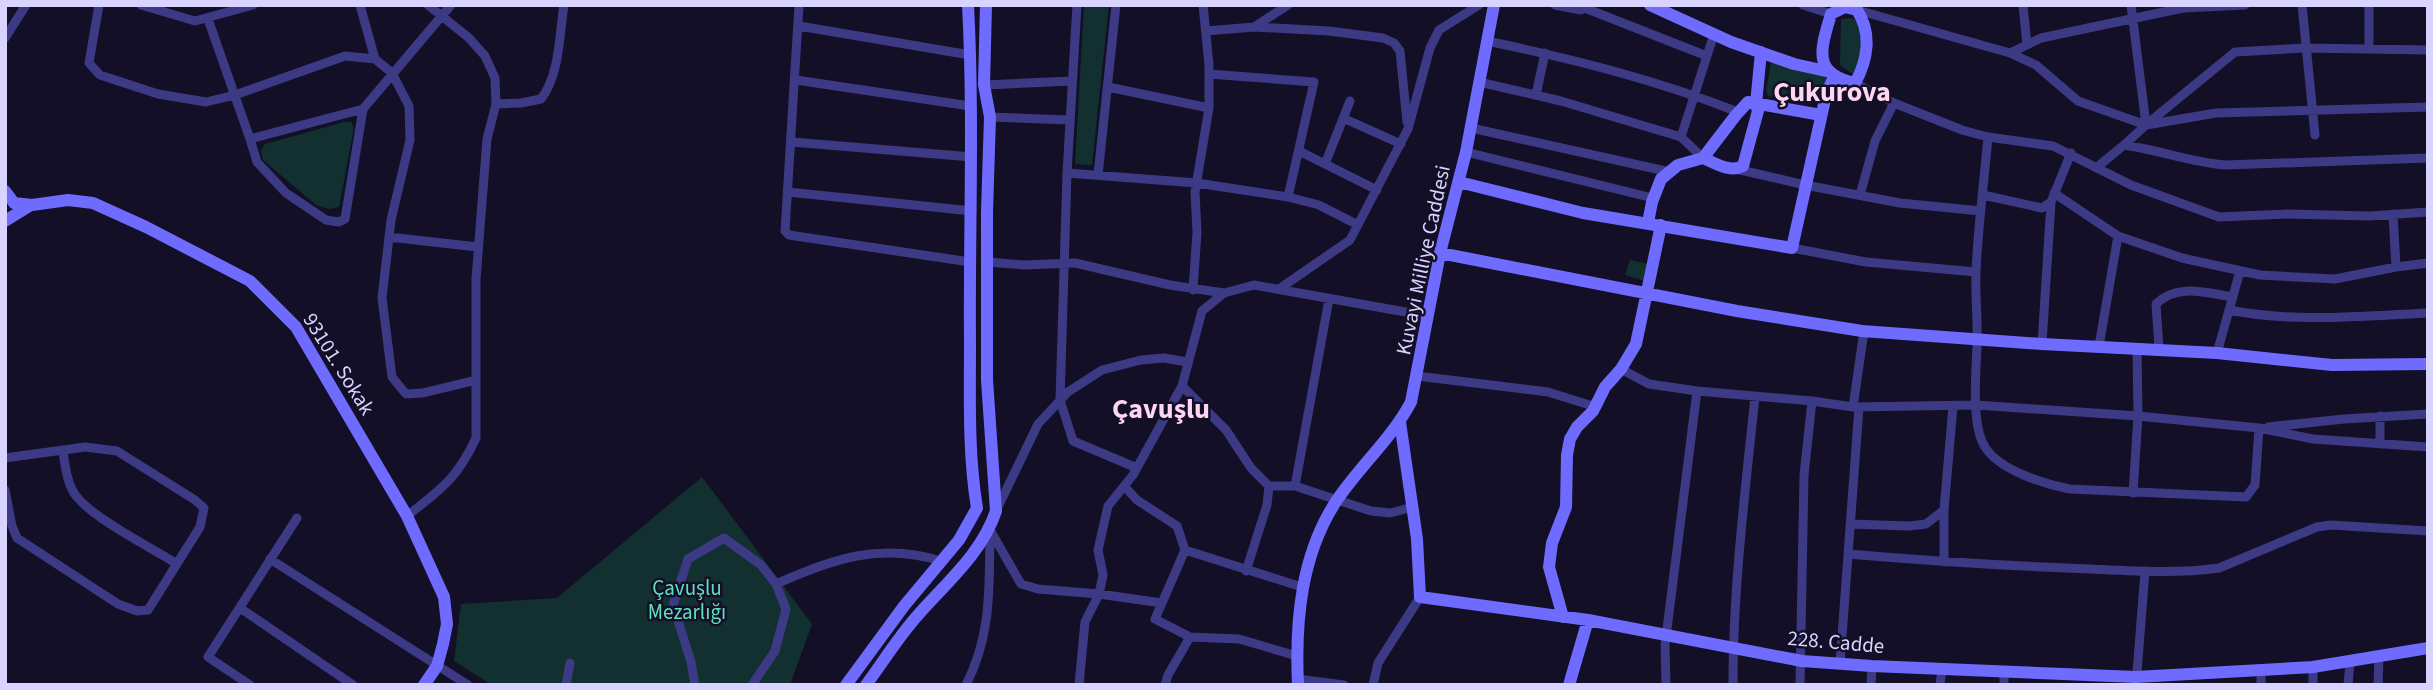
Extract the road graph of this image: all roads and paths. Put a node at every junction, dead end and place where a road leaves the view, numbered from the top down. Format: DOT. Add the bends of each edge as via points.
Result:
graph roads {
  1 [pos="26,5"];
  2 [pos="99,5"];
  3 [pos="141,5"];
  4 [pos="253,5"];
  5 [pos="360,5"];
  6 [pos="428,5"];
  7 [pos="450,5"];
  8 [pos="564,5"];
  9 [pos="799,5"];
  10 [pos="968,5"];
  11 [pos="986,5"];
  12 [pos="1077,5"];
  13 [pos="1116,5"];
  14 [pos="1203,5"];
  15 [pos="1288,5"];
  16 [pos="1479,5"];
  17 [pos="1494,5"];
  18 [pos="1555,5"];
  19 [pos="1577,5"];
  20 [pos="1650,5"];
  21 [pos="1803,5"];
  22 [pos="2023,5"];
  23 [pos="2131,5"];
  24 [pos="2245,5"];
  25 [pos="2302,5"];
  26 [pos="2369,5"];
  27 [pos="2377,5"];
  28 [pos="1849,7"];
  29 [pos="2183,7"];
  30 [pos="1589,12"];
  31 [pos="1831,14"];
  32 [pos="442,15"];
  33 [pos="208,19"];
  34 [pos="2132,19"];
  35 [pos="799,26"];
  36 [pos="1254,27"];
  37 [pos="1206,31"];
  38 [pos="1714,34"];
  39 [pos="5,38"];
  40 [pos="1488,41"];
  41 [pos="2028,45"];
  42 [pos="2305,48"];
  43 [pos="2369,49"];
  44 [pos="2428,50"];
  45 [pos="1761,52"];
  46 [pos="1545,53"];
  47 [pos="2010,53"];
  48 [pos="970,55"];
  49 [pos="1707,56"];
  50 [pos="375,59"];
  51 [pos="392,73"];
  52 [pos="1209,74"];
  53 [pos="1830,74"];
  54 [pos="796,80"];
  55 [pos="1072,81"];
  56 [pos="1479,82"];
  57 [pos="1855,83"];
  58 [pos="984,85"];
  59 [pos="1108,87"];
  60 [pos="235,94"];
  61 [pos="1536,95"];
  62 [pos="1695,95"];
  63 [pos="1350,101"];
  64 [pos="1894,103"];
  65 [pos="496,104"];
  66 [pos="1756,104"];
  67 [pos="970,106"];
  68 [pos="2428,107"];
  69 [pos="1209,108"];
  70 [pos="363,109"];
  71 [pos="2313,111"];
  72 [pos="1738,112"];
  73 [pos="1821,115"];
  74 [pos="990,117"];
  75 [pos="1343,118"];
  76 [pos="1069,120"];
  77 [pos="2146,125"];
  78 [pos="1471,128"];
  79 [pos="1408,129"];
  80 [pos="2315,135"];
  81 [pos="1681,137"];
  82 [pos="1988,137"];
  83 [pos="250,139"];
  84 [pos="792,142"];
  85 [pos="1401,144"];
  86 [pos="2124,145"];
  87 [pos="1299,151"];
  88 [pos="1466,152"];
  89 [pos="2071,153"];
  90 [pos="972,157"];
  91 [pos="1703,158"];
  92 [pos="2428,158"];
  93 [pos="1325,164"];
  94 [pos="2096,168"];
  95 [pos="1737,169"];
  96 [pos="1670,172"];
  97 [pos="1067,173"];
  98 [pos="1098,175"];
  99 [pos="1459,182"];
  100 [pos="1197,183"];
  101 [pos="1805,185"];
  102 [pos="1377,190"];
  103 [pos="5,191"];
  104 [pos="788,192"];
  105 [pos="1860,195"];
  106 [pos="1983,195"];
  107 [pos="1288,197"];
  108 [pos="2052,197"];
  109 [pos="1653,198"];
  110 [pos="32,205"];
  111 [pos="972,211"];
  112 [pos="1981,211"];
  113 [pos="2428,212"];
  114 [pos="2393,214"];
  115 [pos="5,221"];
  116 [pos="1655,224"];
  117 [pos="1358,225"];
  118 [pos="2118,236"];
  119 [pos="389,237"];
  120 [pos="478,247"];
  121 [pos="1792,248"];
  122 [pos="1440,253"];
  123 [pos="970,262"];
  124 [pos="989,262"];
  125 [pos="1063,263"];
  126 [pos="2428,263"];
  127 [pos="2396,267"];
  128 [pos="2241,271"];
  129 [pos="1976,272"];
  130 [pos="1279,289"];
  131 [pos="1194,290"];
  132 [pos="1224,293"];
  133 [pos="1647,295"];
  134 [pos="2233,297"];
  135 [pos="1329,299"];
  136 [pos="2229,310"];
  137 [pos="2428,313"];
  138 [pos="1428,316"];
  139 [pos="1864,331"];
  140 [pos="1977,339"];
  141 [pos="2042,344"];
  142 [pos="2099,346"];
  143 [pos="2137,348"];
  144 [pos="2159,349"];
  145 [pos="2217,353"];
  146 [pos="1187,362"];
  147 [pos="2428,364"];
  148 [pos="1620,369"];
  149 [pos="1417,376"];
  150 [pos="476,380"];
  151 [pos="1182,386"];
  152 [pos="1697,391"];
  153 [pos="1755,397"];
  154 [pos="1060,401"];
  155 [pos="1812,401"];
  156 [pos="1976,405"];
  157 [pos="1953,406"];
  158 [pos="1596,407"];
  159 [pos="1856,407"];
  160 [pos="2428,414"];
  161 [pos="2138,416"];
  162 [pos="2380,416"];
  163 [pos="1400,422"];
  164 [pos="2259,428"];
  165 [pos="2381,444"];
  166 [pos="2428,447"];
  167 [pos="63,451"];
  168 [pos="5,458"];
  169 [pos="1137,468"];
  170 [pos="1124,486"];
  171 [pos="1269,486"];
  172 [pos="1296,486"];
  173 [pos="5,490"];
  174 [pos="2133,493"];
  175 [pos="1337,500"];
  176 [pos="1413,507"];
  177 [pos="1944,510"];
  178 [pos="996,511"];
  179 [pos="407,516"];
  180 [pos="297,518"];
  181 [pos="1850,524"];
  182 [pos="990,530"];
  183 [pos="2428,531"];
  184 [pos="1185,550"];
  185 [pos="1848,555"];
  186 [pos="270,559"];
  187 [pos="941,561"];
  188 [pos="1944,562"];
  189 [pos="177,564"];
  190 [pos="1246,571"];
  191 [pos="2145,571"];
  192 [pos="776,584"];
  193 [pos="1302,587"];
  194 [pos="1099,594"];
  195 [pos="1420,597"];
  196 [pos="1162,603"];
  197 [pos="240,608"];
  198 [pos="1563,617"];
  199 [pos="1588,620"];
  200 [pos="1667,635"];
  201 [pos="1190,637"];
  202 [pos="2428,648"];
  203 [pos="1733,649"];
  204 [pos="1297,656"];
  205 [pos="2379,657"];
  206 [pos="1802,660"];
  207 [pos="2350,662"];
  208 [pos="570,663"];
  209 [pos="1840,663"];
  210 [pos="437,666"];
  211 [pos="1872,666"];
  212 [pos="2313,667"];
  213 [pos="1942,669"];
  214 [pos="2261,670"];
  215 [pos="2004,678"];
  216 [pos="2071,680"];
  217 [pos="2136,681"];
  218 [pos="1298,682"];
  219 [pos="250,685"];
  220 [pos="353,685"];
  221 [pos="424,685"];
  222 [pos="468,685"];
  223 [pos="566,685"];
  224 [pos="695,685"];
  225 [pos="752,685"];
  226 [pos="846,685"];
  227 [pos="866,685"];
  228 [pos="966,685"];
  229 [pos="1079,685"];
  230 [pos="1165,685"];
  231 [pos="1345,685"];
  232 [pos="1373,685"];
  233 [pos="1569,685"];
  234 [pos="1666,685"];
  235 [pos="1733,685"];
  236 [pos="1800,685"];
  237 [pos="1871,685"];
  238 [pos="1940,685"];
  239 [pos="2261,685"];
  240 [pos="2314,685"];
  241 [pos="2348,685"];
  242 [pos="2378,685"];
  1 -- 39 [label="street"];
  2 -- 60 [label="street" via="89,63 100,75 158,94 206,102"];
  3 -- 33 [label="street" via="195,22"];
  4 -- 33 [label="street"];
  5 -- 50 [label="street"];
  6 -- 32 [label="street"];
  7 -- 32 [label="street"];
  8 -- 65 [label="street" via="553,76 546,92 541,99"];
  9 -- 35 [label="street"];
  10 -- 48 [label="street"];
  11 -- 58 [label="street"];
  12 -- 55 [label="street"];
  13 -- 59 [label="street"];
  14 -- 37 [label="street"];
  15 -- 36 [label="street"];
  16 -- 79 [label="street" via="1439,30"];
  17 -- 40 [label="street, Kuvayi Milliye Caddesi"];
  18 -- 30 [label="street"];
  19 -- 30 [label="street"];
  20 -- 38 [label="street"];
  21 -- 31 [label="street"];
  22 -- 41 [label="street"];
  23 -- 34 [label="street"];
  24 -- 29 [label="street"];
  25 -- 42 [label="street"];
  26 -- 27 [label="street"];
  26 -- 43 [label="street"];
  28 -- 31 [label="street"];
  28 -- 47 [label="street"];
  28 -- 57 [label="street" via="1864,20 1867,34"];
  29 -- 34 [label="street"];
  30 -- 49 [label="street"];
  31 -- 53 [label="street" via="1822,62"];
  32 -- 51 [label="street"];
  32 -- 65 [label="street" via="485,56 495,78"];
  33 -- 60 [label="street"];
  34 -- 41 [label="street" via="2040,38"];
  34 -- 77 [label="street"];
  35 -- 48 [label="street"];
  35 -- 54 [label="street"];
  36 -- 37 [label="street"];
  36 -- 79 [label="street" via="1329,31 1383,38 1394,44 1400,51"];
  37 -- 52 [label="street"];
  38 -- 45 [label="street"];
  38 -- 49 [label="street"];
  40 -- 46 [label="street"];
  40 -- 56 [label="street, Kuvayi Milliye Caddesi"];
  41 -- 47 [label="street"];
  42 -- 43 [label="street"];
  42 -- 71 [label="street"];
  42 -- 77 [label="street" via="2235,52"];
  43 -- 44 [label="street"];
  45 -- 53 [label="street"];
  45 -- 66 [label="street"];
  46 -- 61 [label="street"];
  46 -- 62 [label="street"];
  47 -- 77 [label="street" via="2036,65 2078,101"];
  48 -- 67 [label="street"];
  49 -- 62 [label="street"];
  50 -- 51 [label="street"];
  50 -- 60 [label="street" via="345,56"];
  51 -- 70 [label="street"];
  51 -- 119 [label="street" via="409,106 410,140"];
  52 -- 69 [label="street"];
  52 -- 87 [label="street" via="1314,82"];
  53 -- 57 [label="street"];
  53 -- 73 [label="street"];
  54 -- 67 [label="street"];
  54 -- 84 [label="street"];
  55 -- 58 [label="street"];
  55 -- 76 [label="street"];
  56 -- 61 [label="street"];
  56 -- 78 [label="street, Kuvayi Milliye Caddesi"];
  57 -- 64 [label="street"];
  58 -- 74 [label="street"];
  59 -- 69 [label="street"];
  59 -- 98 [label="street"];
  60 -- 83 [label="street"];
  61 -- 81 [label="street"];
  62 -- 72 [label="street"];
  62 -- 81 [label="street"];
  63 -- 75 [label="street"];
  64 -- 82 [label="street"];
  64 -- 105 [label="street" via="1875,141"];
  65 -- 120 [label="street" via="488,139"];
  66 -- 72 [label="street" via="1748,102"];
  66 -- 73 [label="street"];
  66 -- 95 [label="street" via="1753,132 1743,166"];
  67 -- 90 [label="street"];
  68 -- 71 [label="street"];
  69 -- 100 [label="street"];
  70 -- 83 [label="street"];
  70 -- 83 [label="street" via="345,219 339,222 326,220 286,193 257,162"];
  71 -- 77 [label="street" via="2216,113"];
  71 -- 80 [label="street"];
  72 -- 91 [label="street"];
  73 -- 101 [label="street"];
  74 -- 76 [label="street"];
  74 -- 124 [label="street"];
  75 -- 85 [label="street"];
  75 -- 93 [label="street"];
  76 -- 97 [label="street"];
  77 -- 86 [label="street"];
  78 -- 88 [label="street, Kuvayi Milliye Caddesi"];
  78 -- 96 [label="street"];
  79 -- 85 [label="street"];
  81 -- 91 [label="street"];
  82 -- 89 [label="street"];
  82 -- 106 [label="street"];
  84 -- 90 [label="street"];
  84 -- 104 [label="street"];
  85 -- 102 [label="street"];
  86 -- 92 [label="street" via="2225,165"];
  86 -- 94 [label="street"];
  87 -- 93 [label="street"];
  87 -- 107 [label="street"];
  88 -- 99 [label="street, Kuvayi Milliye Caddesi"];
  88 -- 109 [label="street"];
  89 -- 94 [label="street"];
  89 -- 108 [label="street"];
  90 -- 111 [label="street"];
  91 -- 95 [label="street"];
  91 -- 96 [label="street"];
  93 -- 102 [label="street"];
  94 -- 114 [label="street" via="2219,217"];
  95 -- 101 [label="street"];
  96 -- 109 [label="street"];
  97 -- 98 [label="street"];
  97 -- 125 [label="street"];
  98 -- 100 [label="street"];
  99 -- 116 [label="street" via="1583,213"];
  99 -- 122 [label="street, Kuvayi Milliye Caddesi"];
  100 -- 107 [label="street"];
  100 -- 131 [label="street"];
  101 -- 105 [label="street"];
  101 -- 121 [label="street"];
  102 -- 117 [label="street"];
  103 -- 110 [label="street" via="14,203"];
  104 -- 111 [label="street"];
  104 -- 123 [label="street" via="785,231 789,235"];
  105 -- 112 [label="street"];
  106 -- 108 [label="street" via="2042,208"];
  106 -- 112 [label="street"];
  107 -- 117 [label="street" via="1319,205"];
  108 -- 118 [label="street"];
  108 -- 141 [label="street"];
  109 -- 116 [label="street"];
  110 -- 115 [label="street"];
  110 -- 179 [label="street, 93101. Sokak" via="68,200 93,203 250,281 296,327"];
  111 -- 123 [label="street"];
  112 -- 129 [label="street"];
  113 -- 114 [label="street"];
  114 -- 127 [label="street"];
  116 -- 121 [label="street"];
  116 -- 133 [label="street"];
  117 -- 130 [label="street" via="1343,246"];
  118 -- 128 [label="street" via="2182,258"];
  118 -- 142 [label="street"];
  119 -- 120 [label="street"];
  119 -- 150 [label="street" via="382,298 392,377 406,394"];
  120 -- 150 [label="street"];
  121 -- 129 [label="street" via="1866,262"];
  122 -- 133 [label="street"];
  122 -- 138 [label="street, Kuvayi Milliye Caddesi"];
  123 -- 187 [label="street" via="970,399 977,508"];
  124 -- 125 [label="street"];
  124 -- 178 [label="street" via="987,380"];
  125 -- 131 [label="street"];
  125 -- 154 [label="street"];
  126 -- 127 [label="street"];
  127 -- 128 [label="street" via="2335,279"];
  128 -- 134 [label="street"];
  129 -- 140 [label="street"];
  130 -- 132 [label="street" via="1254,285"];
  130 -- 135 [label="street"];
  131 -- 132 [label="street"];
  132 -- 146 [label="street" via="1202,311"];
  133 -- 139 [label="street"];
  133 -- 148 [label="street" via="1636,344"];
  134 -- 136 [label="street"];
  134 -- 144 [label="street" via="2166,293 2156,304"];
  135 -- 138 [label="street"];
  135 -- 172 [label="street"];
  136 -- 137 [label="street" via="2319,319"];
  136 -- 145 [label="street"];
  138 -- 149 [label="street, Kuvayi Milliye Caddesi"];
  139 -- 140 [label="street"];
  139 -- 159 [label="street"];
  140 -- 141 [label="street"];
  140 -- 156 [label="street"];
  141 -- 142 [label="street"];
  142 -- 143 [label="street"];
  143 -- 144 [label="street"];
  143 -- 161 [label="street"];
  144 -- 145 [label="street"];
  145 -- 147 [label="street" via="2332,365"];
  146 -- 151 [label="street"];
  146 -- 154 [label="street" via="1142,360 1102,370"];
  148 -- 152 [label="street" via="1649,384"];
  148 -- 158 [label="street"];
  149 -- 158 [label="street" via="1548,392"];
  149 -- 163 [label="street, Kuvayi Milliye Caddesi"];
  150 -- 179 [label="street" via="476,438 466,459 448,484"];
  151 -- 169 [label="street"];
  151 -- 171 [label="street" via="1226,430"];
  152 -- 153 [label="street"];
  152 -- 200 [label="street"];
  153 -- 155 [label="street"];
  153 -- 203 [label="street"];
  154 -- 169 [label="street" via="1073,441"];
  154 -- 178 [label="street" via="1038,424"];
  155 -- 159 [label="street"];
  155 -- 206 [label="street" via="1804,474"];
  156 -- 157 [label="street"];
  156 -- 161 [label="street"];
  156 -- 174 [label="street" via="1985,449 2013,469 2044,484"];
  157 -- 159 [label="street"];
  157 -- 177 [label="street"];
  158 -- 198 [label="street" via="1570,439 1566,507 1552,543 1549,567"];
  159 -- 181 [label="street"];
  160 -- 162 [label="street"];
  161 -- 164 [label="street"];
  161 -- 174 [label="street"];
  162 -- 164 [label="street"];
  162 -- 165 [label="street"];
  163 -- 175 [label="street, Kuvayi Milliye Caddesi"];
  163 -- 176 [label="street"];
  164 -- 165 [label="street" via="2313,439"];
  164 -- 174 [label="street" via="2255,485 2246,497"];
  165 -- 166 [label="street"];
  167 -- 168 [label="street"];
  167 -- 189 [label="street" via="76,496 97,515"];
  167 -- 189 [label="street" via="85,447 117,451 204,508 200,527"];
  169 -- 170 [label="street"];
  170 -- 184 [label="street" via="1177,526"];
  170 -- 194 [label="street" via="1108,506 1098,550 1103,575"];
  171 -- 172 [label="street"];
  171 -- 190 [label="street"];
  172 -- 175 [label="street"];
  173 -- 189 [label="street" via="17,538 118,604 148,610"];
  175 -- 176 [label="street" via="1390,513"];
  175 -- 193 [label="street, Kuvayi Milliye Caddesi"];
  176 -- 195 [label="street"];
  177 -- 181 [label="street" via="1926,524"];
  177 -- 188 [label="street"];
  178 -- 182 [label="street"];
  179 -- 210 [label="street, 93101. Sokak" via="444,597 447,624"];
  180 -- 186 [label="street"];
  181 -- 185 [label="street"];
  182 -- 194 [label="street" via="1021,584"];
  182 -- 227 [label="street"];
  182 -- 228 [label="street" via="989,614"];
  183 -- 191 [label="street" via="2317,527 2219,568"];
  184 -- 190 [label="street"];
  184 -- 196 [label="street"];
  185 -- 188 [label="street"];
  185 -- 209 [label="street"];
  186 -- 197 [label="street"];
  186 -- 210 [label="street"];
  187 -- 192 [label="street" via="916,553 867,553 820,564"];
  187 -- 226 [label="street"];
  188 -- 191 [label="street"];
  190 -- 193 [label="street"];
  191 -- 217 [label="street"];
  192 -- 224 [label="street" via="761,565 724,538 688,559 673,605"];
  192 -- 225 [label="street" via="786,609 775,651"];
  193 -- 204 [label="street, Kuvayi Milliye Caddesi"];
  194 -- 196 [label="street"];
  194 -- 229 [label="street" via="1085,622"];
  195 -- 198 [label="street, 228. Cadde"];
  195 -- 232 [label="street" via="1378,663"];
  196 -- 201 [label="street" via="1155,619"];
  197 -- 219 [label="street" via="208,657"];
  197 -- 220 [label="street"];
  198 -- 199 [label="street, 228. Cadde"];
  199 -- 200 [label="street, 228. Cadde"];
  199 -- 233 [label="street"];
  200 -- 203 [label="street, 228. Cadde"];
  200 -- 234 [label="street"];
  201 -- 204 [label="street" via="1239,639"];
  201 -- 230 [label="street"];
  202 -- 205 [label="street, 228. Cadde"];
  203 -- 206 [label="street, 228. Cadde"];
  203 -- 235 [label="street"];
  204 -- 218 [label="street, Kuvayi Milliye Caddesi"];
  205 -- 207 [label="street, 228. Cadde"];
  205 -- 242 [label="street"];
  206 -- 209 [label="street, 228. Cadde"];
  206 -- 236 [label="street"];
  207 -- 212 [label="street, 228. Cadde"];
  207 -- 241 [label="street"];
  208 -- 223 [label="street"];
  209 -- 211 [label="street, 228. Cadde"];
  210 -- 221 [label="street, 93101. Sokak"];
  210 -- 222 [label="street"];
  211 -- 213 [label="street, 228. Cadde"];
  211 -- 237 [label="street"];
  212 -- 214 [label="street, 228. Cadde"];
  212 -- 240 [label="street"];
  213 -- 215 [label="street, 228. Cadde"];
  213 -- 238 [label="street"];
  214 -- 217 [label="street, 228. Cadde"];
  214 -- 239 [label="street"];
  215 -- 216 [label="street, 228. Cadde"];
  216 -- 217 [label="street, 228. Cadde"];
  218 -- 231 [label="street"];
}
